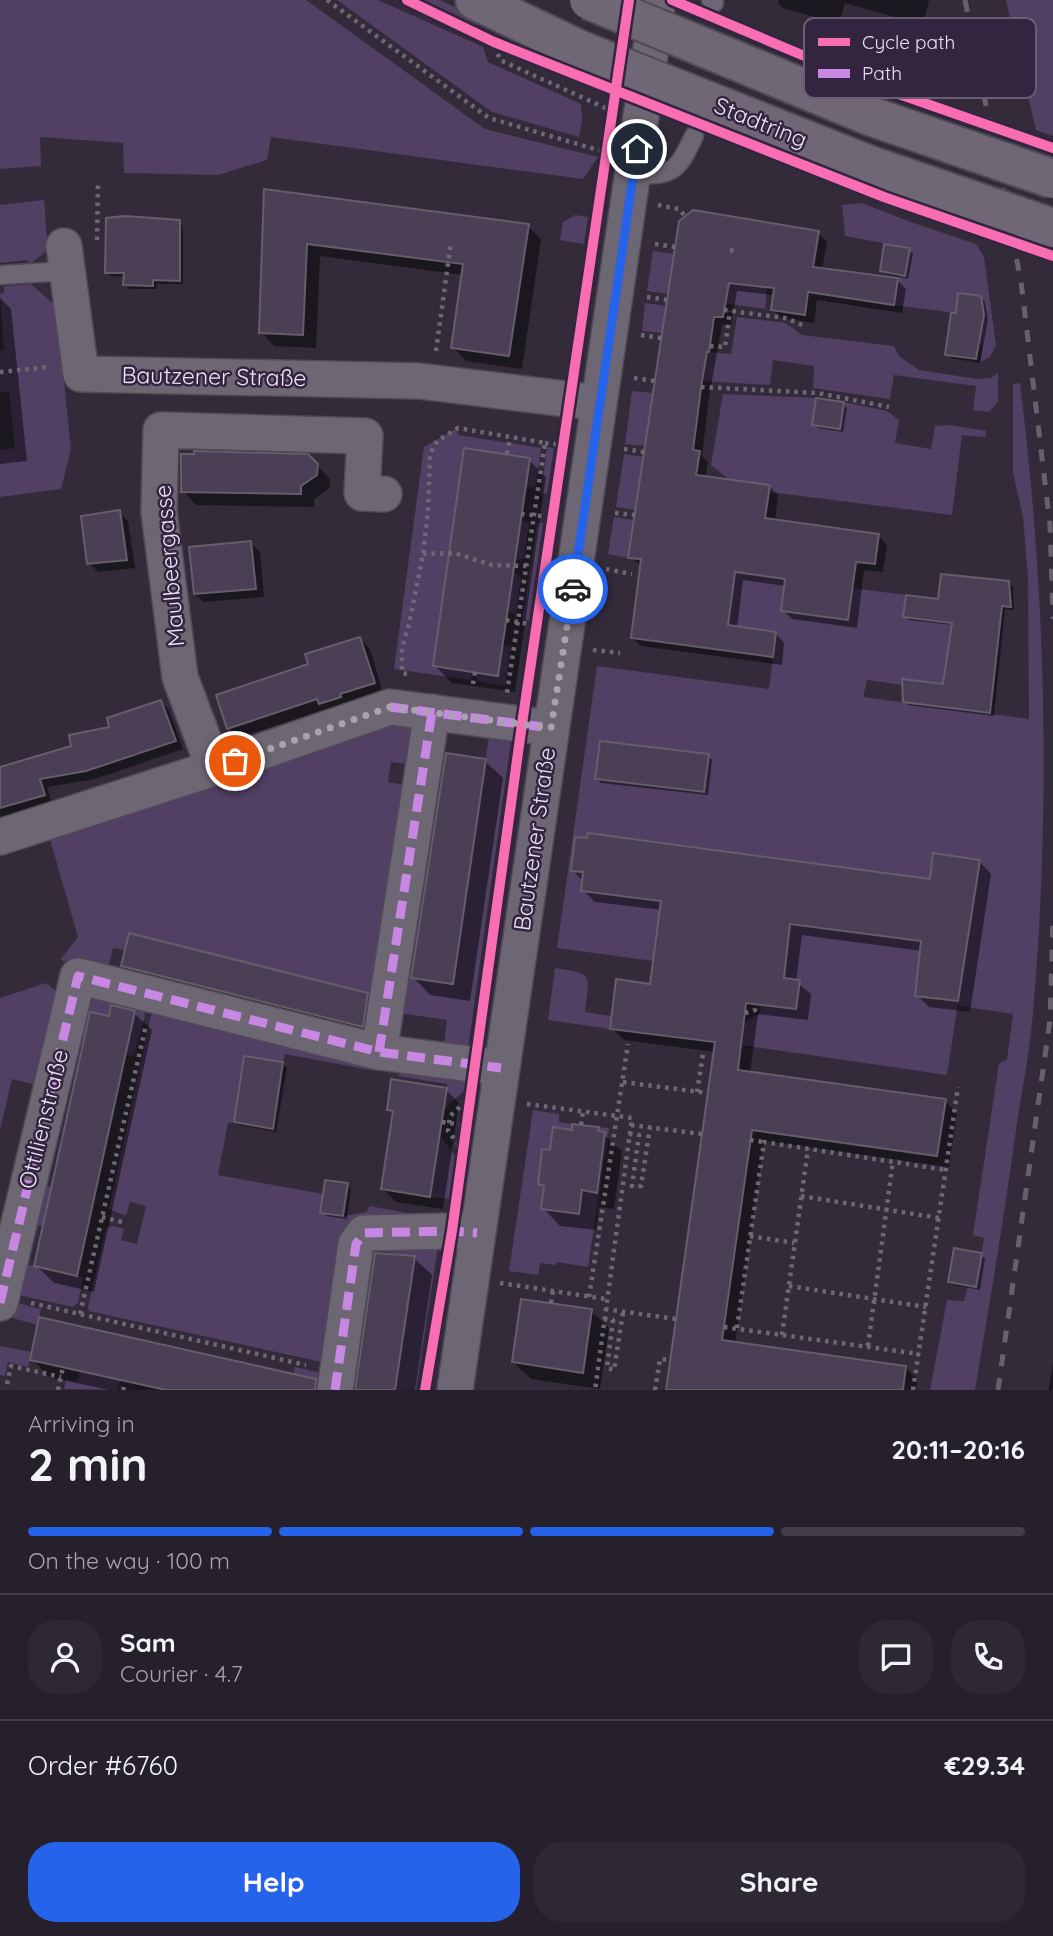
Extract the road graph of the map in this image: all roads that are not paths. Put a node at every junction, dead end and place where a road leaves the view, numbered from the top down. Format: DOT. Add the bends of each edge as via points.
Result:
graph roads {
  1 [pos="475,0"];
  2 [pos="589,0"];
  3 [pos="658,0"];
  4 [pos="804,89"];
  5 [pos="826,98"];
  6 [pos="694,136"];
  7 [pos="620,163"];
  8 [pos="1053,179"];
  9 [pos="1053,228"];
  10 [pos="76,256"];
  11 [pos="0,275"];
  12 [pos="599,403"];
  13 [pos="384,494"];
  14 [pos="432,712"];
  15 [pos="551,728"];
  16 [pos="214,768"];
  17 [pos="0,837"];
  18 [pos="379,1052"];
  19 [pos="501,1068"];
  20 [pos="477,1233"];
  21 [pos="1,1299"];
  22 [pos="336,1381"];
  23 [pos="455,1390"];
  1 -- 9 [label="main road, Stadtring, bridge" via="582,51 869,165"];
  2 -- 4 [label="main road, Stadtring, bridge"];
  3 -- 7 [label="street, Bautzener Straße"];
  5 -- 8 [label="main road, Stadtring, bridge"];
  6 -- 7 [label="lane" via="682,162 661,176"];
  7 -- 12 [label="street, Bautzener Straße"];
  10 -- 11 [label="lane"];
  10 -- 12 [label="street, Bautzener Straße" via="81,374 419,381"];
  12 -- 15 [label="street, Bautzener Straße"];
  13 -- 16 [label="street, Maulbeergasse" via="362,493 365,436 161,430 159,512 180,677"];
  14 -- 15 [label="street"];
  14 -- 16 [label="street" via="390,707"];
  14 -- 18 [label="street"];
  15 -- 19 [label="street, Bautzener Straße"];
  16 -- 17 [label="street"];
  18 -- 19 [label="street"];
  18 -- 21 [label="street, Ottilienstraße" via="78,976"];
  19 -- 20 [label="street, Bautzener Straße"];
  20 -- 22 [label="street" via="363,1233 356,1244"];
  20 -- 23 [label="street, Bautzener Straße"];
}
